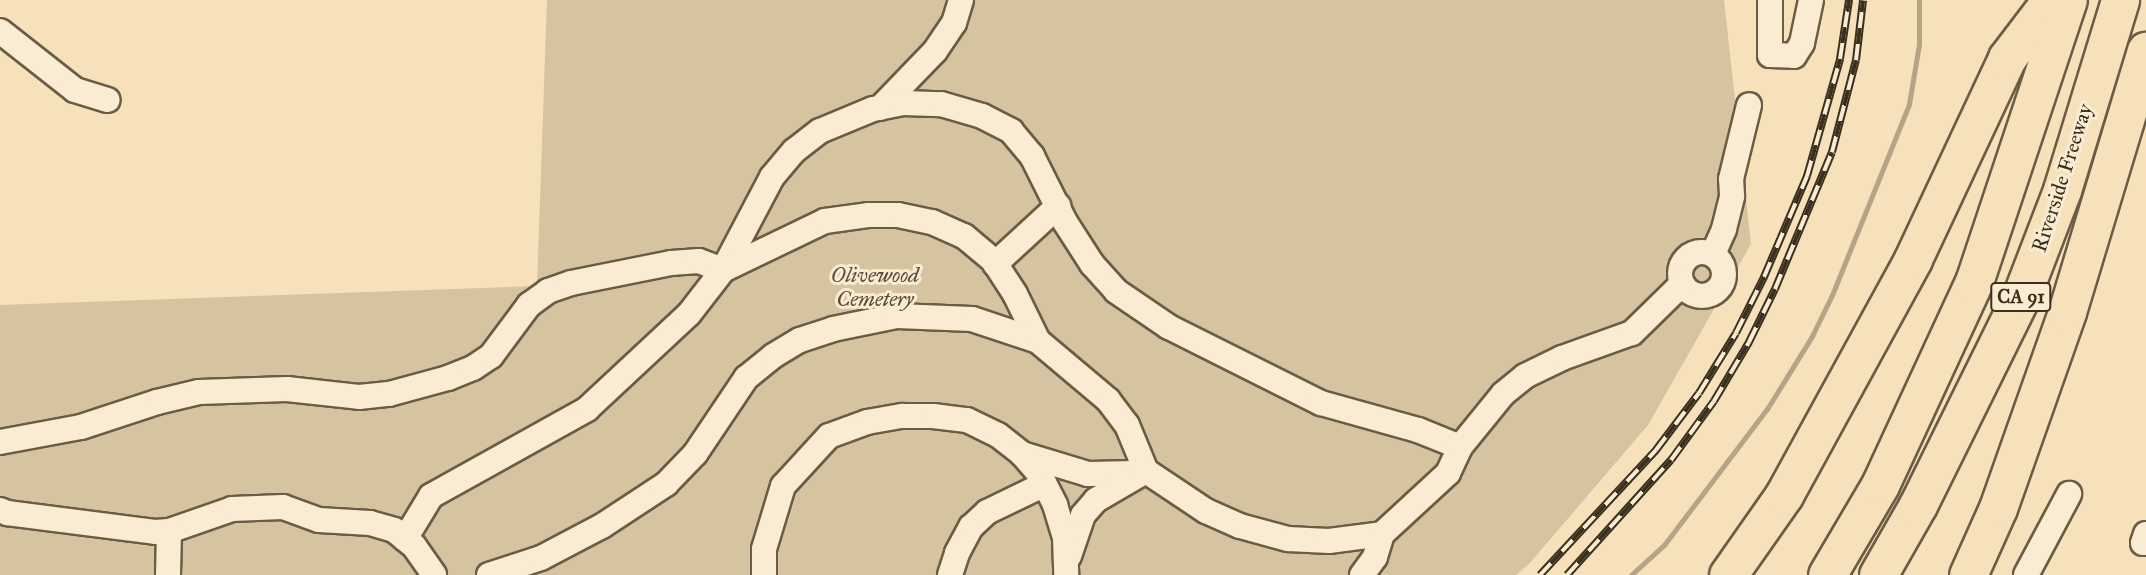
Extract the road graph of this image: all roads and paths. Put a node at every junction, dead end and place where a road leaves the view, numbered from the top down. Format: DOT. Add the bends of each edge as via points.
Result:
graph roads {
  1 [pos="961,0"];
  2 [pos="1770,0"];
  3 [pos="1811,0"];
  4 [pos="2051,0"];
  5 [pos="2068,0"];
  6 [pos="2120,0"];
  7 [pos="0,31"];
  8 [pos="2146,51"];
  9 [pos="107,100"];
  10 [pos="1749,105"];
  11 [pos="880,107"];
  12 [pos="1058,206"];
  13 [pos="1713,254"];
  14 [pos="995,264"];
  15 [pos="723,270"];
  16 [pos="1682,284"];
  17 [pos="1038,341"];
  18 [pos="0,442"];
  19 [pos="1460,447"];
  20 [pos="1022,454"];
  21 [pos="1146,471"];
  22 [pos="1045,484"];
  23 [pos="2069,494"];
  24 [pos="0,510"];
  25 [pos="169,531"];
  26 [pos="1382,534"];
  27 [pos="405,539"];
  28 [pos="1066,571"];
  29 [pos="168,575"];
  30 [pos="434,575"];
  31 [pos="489,575"];
  32 [pos="764,575"];
  33 [pos="950,575"];
  34 [pos="1362,575"];
  35 [pos="1728,575"];
  36 [pos="1827,575"];
  37 [pos="1878,575"];
  38 [pos="1968,575"];
  39 [pos="2026,575"];
  1 -- 11 [label="street" via="954,23 935,51"];
  2 -- 3 [label="street" via="1770,55 1794,56 1802,43"];
  4 -- 35 [label="highway" via="2007,58 1913,259 1784,495"];
  5 -- 36 [label="highway, CA 91" via="1975,279 1880,485"];
  6 -- 37 [label="highway, Riverside Freeway / CA 91" via="2062,190 2021,297 1919,505"];
  7 -- 9 [label="street" via="75,90"];
  8 -- 38 [label="highway" via="2063,326 1998,508"];
  10 -- 13 [label="street" via="1731,179 1727,218"];
  11 -- 12 [label="street" via="941,104 982,116 1011,131 1032,156"];
  11 -- 15 [label="street" via="820,131 794,151 772,177"];
  12 -- 14 [label="street"];
  12 -- 19 [label="street" via="1092,264 1116,291 1169,327 1321,403 1418,430"];
  13 -- 16 [label="street" via="1699,251 1686,258 1680,270"];
  13 -- 16 [label="street" via="1725,272 1715,292 1700,296"];
  14 -- 15 [label="street" via="964,236 932,222 868,215 825,221"];
  14 -- 17 [label="street"];
  15 -- 18 [label="street" via="699,261 671,263 571,283 529,305 491,356 472,368 389,394 359,397 245,388 199,392 80,427"];
  15 -- 27 [label="street" via="689,314 587,409 431,496"];
  16 -- 19 [label="street" via="1632,333 1525,376 1503,394"];
  17 -- 21 [label="street" via="1108,400 1127,425"];
  17 -- 31 [label="street" via="972,319 936,316 860,322 800,340 746,378 695,454 666,484 602,526 541,558"];
  19 -- 26 [label="street" via="1448,473"];
  20 -- 21 [label="street" via="1088,474"];
  20 -- 22 [label="street"];
  20 -- 32 [label="street" via="998,435 967,420 933,416 867,422 829,436 783,486 764,549"];
  21 -- 26 [label="street" via="1206,511 1288,539 1329,541"];
  21 -- 28 [label="street" via="1096,500 1083,514"];
  22 -- 28 [label="street" via="1065,538"];
  22 -- 33 [label="street" via="987,512 971,527"];
  23 -- 39 [label="street"];
  24 -- 25 [label="street"];
  25 -- 27 [label="street" via="258,505 283,507 320,520 370,523 394,530"];
  25 -- 29 [label="street"];
  26 -- 34 [label="street" via="1375,557"];
  27 -- 30 [label="street"];
}
